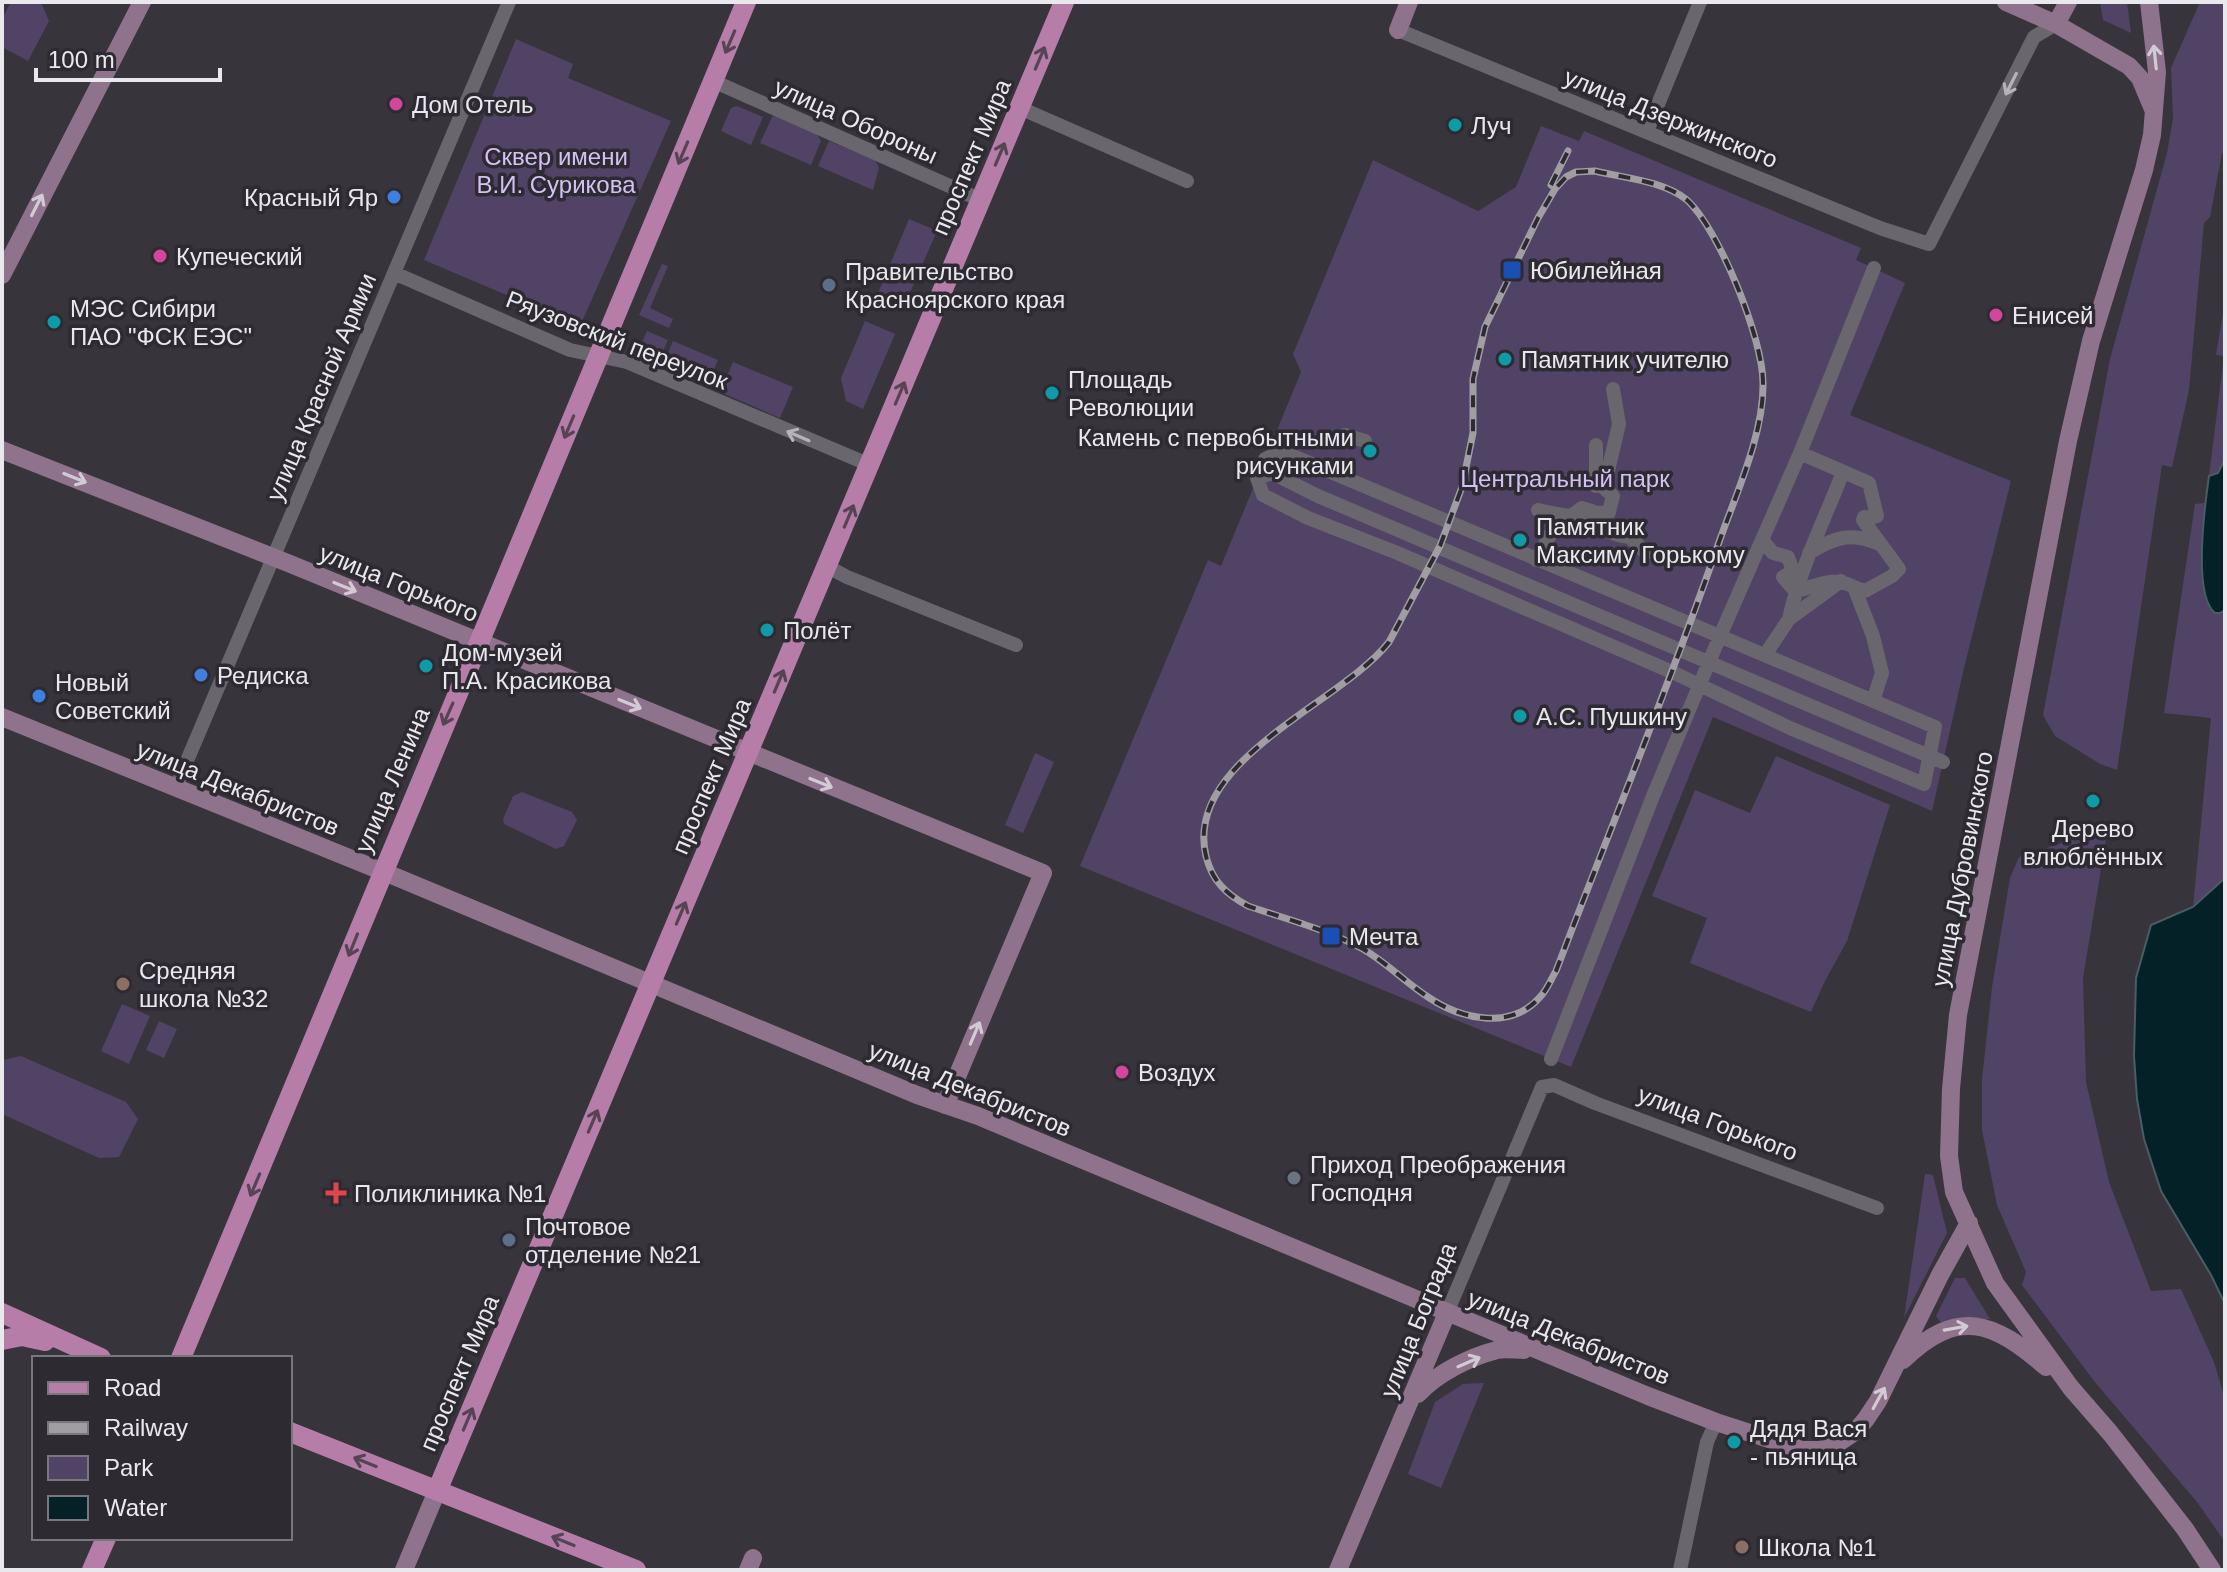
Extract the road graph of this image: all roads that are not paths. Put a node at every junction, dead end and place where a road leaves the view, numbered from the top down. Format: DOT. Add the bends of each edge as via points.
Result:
graph roads {
  1 [pos="142,2"];
  2 [pos="509,2"];
  3 [pos="746,2"];
  4 [pos="1064,2"];
  5 [pos="1409,2"];
  6 [pos="1700,2"];
  7 [pos="2006,2"];
  8 [pos="2068,2"];
  9 [pos="2149,2"];
  10 [pos="2056,24"];
  11 [pos="1398,30"];
  12 [pos="713,81"];
  13 [pos="1020,108"];
  14 [pos="2154,111"];
  15 [pos="1647,131"];
  16 [pos="1187,181"];
  17 [pos="981,200"];
  18 [pos="1874,268"];
  19 [pos="394,273"];
  20 [pos="2,275"];
  21 [pos="599,355"];
  22 [pos="1613,389"];
  23 [pos="1345,435"];
  24 [pos="1365,441"];
  25 [pos="2,450"];
  26 [pos="1800,453"];
  27 [pos="1612,455"];
  28 [pos="870,465"];
  29 [pos="1843,472"];
  30 [pos="1272,473"];
  31 [pos="1600,487"];
  32 [pos="1538,510"];
  33 [pos="1609,512"];
  34 [pos="1571,513"];
  35 [pos="1630,537"];
  36 [pos="1763,541"];
  37 [pos="1880,544"];
  38 [pos="1646,553"];
  39 [pos="1809,553"];
  40 [pos="273,557"];
  41 [pos="1536,560"];
  42 [pos="828,567"];
  43 [pos="1847,584"];
  44 [pos="1795,591"];
  45 [pos="1789,619"];
  46 [pos="1720,636"];
  47 [pos="480,642"];
  48 [pos="1016,645"];
  49 [pos="1765,655"];
  50 [pos="1709,662"];
  51 [pos="1700,685"];
  52 [pos="1873,701"];
  53 [pos="2,717"];
  54 [pos="749,753"];
  55 [pos="1936,759"];
  56 [pos="175,789"];
  57 [pos="382,872"];
  58 [pos="651,985"];
  59 [pos="1551,1059"];
  60 [pos="1542,1087"];
  61 [pos="945,1105"];
  62 [pos="1877,1208"];
  63 [pos="1969,1223"];
  64 [pos="2,1313"];
  65 [pos="1447,1313"];
  66 [pos="2,1340"];
  67 [pos="1538,1351"];
  68 [pos="92,1355"];
  69 [pos="182,1356"];
  70 [pos="1893,1371"];
  71 [pos="2071,1388"];
  72 [pos="1410,1402"];
  73 [pos="1716,1422"];
  74 [pos="292,1433"];
  75 [pos="437,1491"];
  76 [pos="105,1540"];
  77 [pos="92,1570"];
  78 [pos="404,1570"];
  79 [pos="636,1570"];
  80 [pos="1338,1570"];
  81 [pos="1680,1570"];
  82 [pos="2212,1570"];
  20 -- 1 [label="main road, one-way"];
  2 -- 19 [label="street, улица Красной Армии"];
  3 -- 12 [label="main road, улица Ленина, one-way"];
  13 -- 4 [label="main road, проспект Мира, one-way"];
  5 -- 11 [label="main road"];
  6 -- 15 [label="street"];
  7 -- 10 [label="main road"];
  8 -- 10 [label="main road"];
  14 -- 9 [label="main road, улица Дубровинского, one-way" via="2157,72"];
  10 -- 14 [label="main road" via="2135,72"];
  10 -- 15 [label="street, улица Дзержинского, one-way" via="2034,37 1929,244"];
  11 -- 15 [label="street, улица Дзержинского"];
  12 -- 17 [label="street, улица Обороны"];
  12 -- 21 [label="main road, улица Ленина, one-way"];
  13 -- 16 [label="street"];
  17 -- 13 [label="main road, проспект Мира, one-way"];
  14 -- 63 [label="main road, улица Дубровинского" via="2144,170 2091,341 2068,441 1958,1015 1949,1156 1954,1192"];
  28 -- 17 [label="main road, проспект Мира, one-way"];
  18 -- 26 [label="street"];
  19 -- 21 [label="street, Ряузовский переулок" via="570,350"];
  19 -- 40 [label="street, улица Красной Армии"];
  28 -- 21 [label="street, Ряузовский переулок, one-way" via="627,362"];
  21 -- 47 [label="main road, улица Ленина, one-way"];
  22 -- 27 [label="street" via="1619,424"];
  23 -- 24 [label="street"];
  25 -- 40 [label="main road, улица Горького, one-way"];
  26 -- 29 [label="street"];
  26 -- 36 [label="street"];
  27 -- 31 [label="street"];
  27 -- 31 [label="street" via="1596,450"];
  42 -- 28 [label="main road, проспект Мира, one-way"];
  29 -- 37 [label="street" via="1869,483 1877,516 1863,520"];
  29 -- 39 [label="street"];
  30 -- 41 [label="street" via="1265,459 1281,451"];
  30 -- 50 [label="street"];
  30 -- 51 [label="street" via="1257,478 1263,495 1297,512"];
  31 -- 33 [label="street" via="1613,496"];
  31 -- 34 [label="street" via="1593,486"];
  32 -- 34 [label="street"];
  33 -- 34 [label="street"];
  33 -- 35 [label="street"];
  34 -- 35 [label="street"];
  34 -- 41 [label="street"];
  35 -- 38 [label="street"];
  36 -- 44 [label="street" via="1773,553 1788,557 1793,571 1783,577"];
  36 -- 46 [label="street"];
  37 -- 39 [label="street" via="1833,538"];
  37 -- 43 [label="street" via="1899,569 1865,591"];
  39 -- 44 [label="street"];
  40 -- 47 [label="main road, улица Горького, one-way"];
  40 -- 56 [label="street, улица Красной Армии"];
  41 -- 46 [label="street"];
  42 -- 48 [label="street"];
  54 -- 42 [label="main road, проспект Мира, one-way"];
  43 -- 44 [label="street" via="1825,581"];
  43 -- 45 [label="street"];
  43 -- 52 [label="street" via="1873,636 1882,673"];
  44 -- 45 [label="street"];
  45 -- 49 [label="street"];
  46 -- 49 [label="street"];
  46 -- 50 [label="street"];
  47 -- 54 [label="main road, улица Горького, one-way"];
  47 -- 57 [label="main road, улица Ленина, one-way"];
  49 -- 52 [label="street"];
  50 -- 51 [label="street"];
  50 -- 55 [label="street"];
  51 -- 55 [label="street" via="1924,784"];
  51 -- 59 [label="street"];
  52 -- 55 [label="street" via="1935,727"];
  53 -- 56 [label="main road, улица Декабристов"];
  58 -- 54 [label="main road, проспект Мира, one-way"];
  54 -- 61 [label="main road, улица Горького" via="1043,873"];
  56 -- 57 [label="main road, улица Декабристов"];
  57 -- 58 [label="main road, улица Декабристов"];
  57 -- 69 [label="main road, улица Ленина, one-way"];
  58 -- 61 [label="main road, улица Декабристов"];
  75 -- 58 [label="main road, проспект Мира, one-way"];
  60 -- 62 [label="street, улица Горького" via="1554,1085"];
  60 -- 65 [label="street, улица Бограда"];
  61 -- 65 [label="main road, улица Декабристов"];
  63 -- 70 [label="main road, улица Декабристов"];
  63 -- 71 [label="main road, улица Дубровинского" via="1995,1283"];
  64 -- 68 [label="main road"];
  65 -- 67 [label="main road, улица Декабристов"];
  65 -- 72 [label="main road, улица Бограда"];
  66 -- 68 [label="main road" via="22,1336"];
  72 -- 67 [label="main road, one-way" via="1442,1374 1500,1349"];
  67 -- 73 [label="main road, улица Декабристов"];
  70 -- 71 [label="main road, one-way" via="1934,1333 1970,1326 2019,1344"];
  73 -- 70 [label="main road, улица Декабристов, one-way" via="1803,1450 1819,1450 1856,1431"];
  71 -- 82 [label="main road, улица Дубровинского" via="2156,1490"];
  72 -- 80 [label="main road, улица Бограда"];
  73 -- 81 [label="street" via="1707,1442"];
  75 -- 74 [label="main road, one-way"];
  75 -- 78 [label="main road, проспект Мира"];
  79 -- 75 [label="main road, one-way"];
  76 -- 77 [label="main road"];
}
